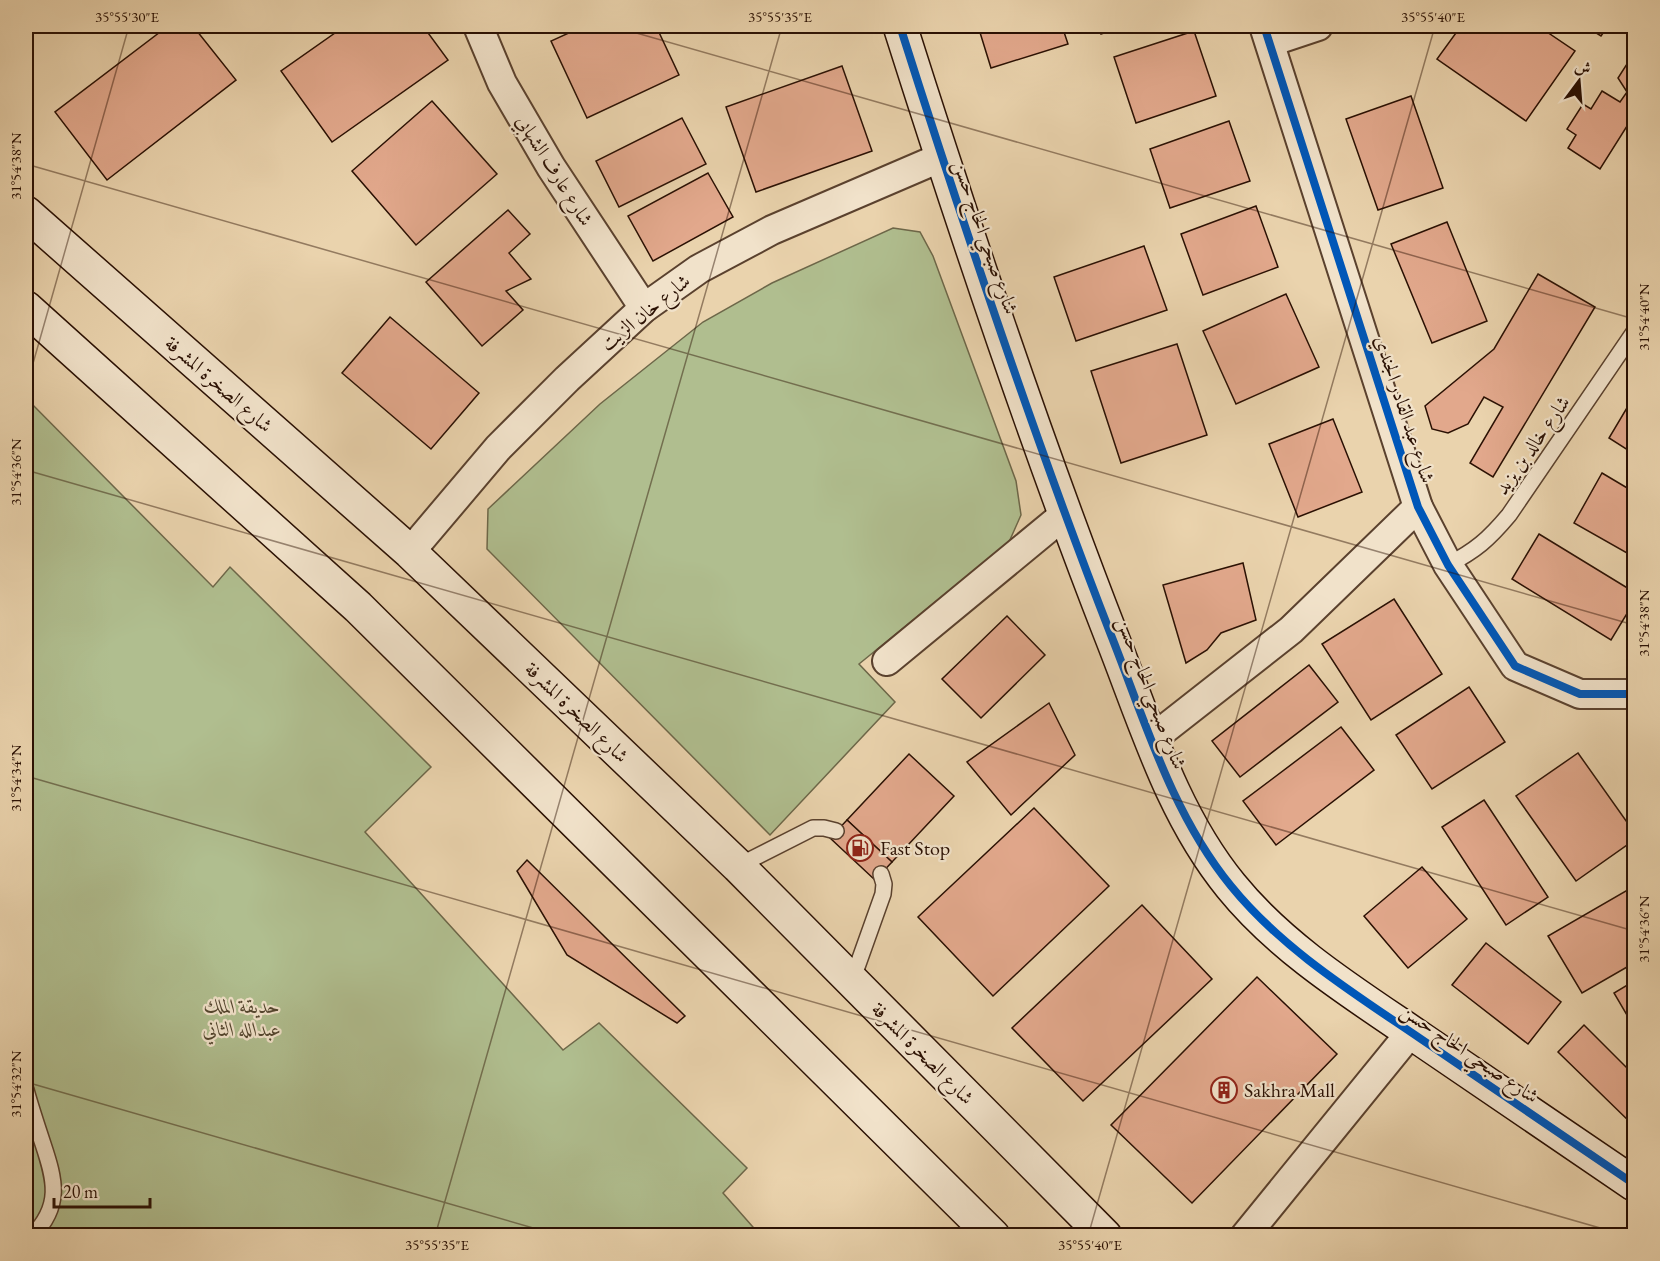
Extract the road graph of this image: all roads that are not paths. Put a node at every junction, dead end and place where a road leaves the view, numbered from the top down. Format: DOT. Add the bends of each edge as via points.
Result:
graph roads {
  1 [pos="478,26"];
  2 [pos="900,26"];
  3 [pos="1318,26"];
  4 [pos="1267,34"];
  5 [pos="942,157"];
  6 [pos="26,213"];
  7 [pos="26,308"];
  8 [pos="644,308"];
  9 [pos="1635,332"];
  10 [pos="1418,507"];
  11 [pos="1064,515"];
  12 [pos="410,552"];
  13 [pos="1448,564"];
  14 [pos="887,661"];
  15 [pos="1635,694"];
  16 [pos="1152,740"];
  17 [pos="836,831"];
  18 [pos="738,866"];
  19 [pos="881,874"];
  20 [pos="852,981"];
  21 [pos="1411,1032"];
  22 [pos="26,1090"];
  23 [pos="1635,1184"];
  24 [pos="32,1236"];
  25 [pos="993,1236"];
  26 [pos="1105,1236"];
  27 [pos="1245,1236"];
  1 -- 8 [label="street, شارع عارف الشهابي" via="502,83 551,167"];
  2 -- 5 [label="main road, شارع صبحي الحاج حسن"];
  3 -- 4 [label="street"];
  4 -- 10 [label="street, شارع عبد القادر الجندي"];
  5 -- 8 [label="street, شارع خان الزيت" via="772,230 699,269"];
  5 -- 11 [label="main road, شارع صبحي الحاج حسن"];
  6 -- 12 [label="main road, شارع الصخرة المشرفة"];
  7 -- 25 [label="main road" via="358,607"];
  8 -- 12 [label="street, شارع خان الزيت" via="498,448"];
  9 -- 13 [label="lane, شارع خالد بن يزيد" via="1509,515 1490,538"];
  10 -- 13 [label="street, شارع عبد القادر الجندي"];
  10 -- 16 [label="street" via="1291,630"];
  11 -- 14 [label="street"];
  11 -- 16 [label="main road, شارع صبحي الحاج حسن"];
  12 -- 18 [label="main road, شارع الصخرة المشرفة"];
  13 -- 15 [label="street, شارع عبد القادر الجندي" via="1515,666 1580,694"];
  16 -- 21 [label="main road, شارع صبحي الحاج حسن" via="1174,795 1199,842 1232,887 1262,919 1332,979"];
  17 -- 18 [label="lane" via="813,828"];
  18 -- 20 [label="main road, شارع الصخرة المشرفة"];
  19 -- 20 [label="lane" via="883,894"];
  20 -- 26 [label="main road, شارع الصخرة المشرفة"];
  21 -- 23 [label="main road, شارع صبحي الحاج حسن"];
  21 -- 27 [label="street"];
  22 -- 24 [label="lane" via="54,1179 49,1213"];
}
